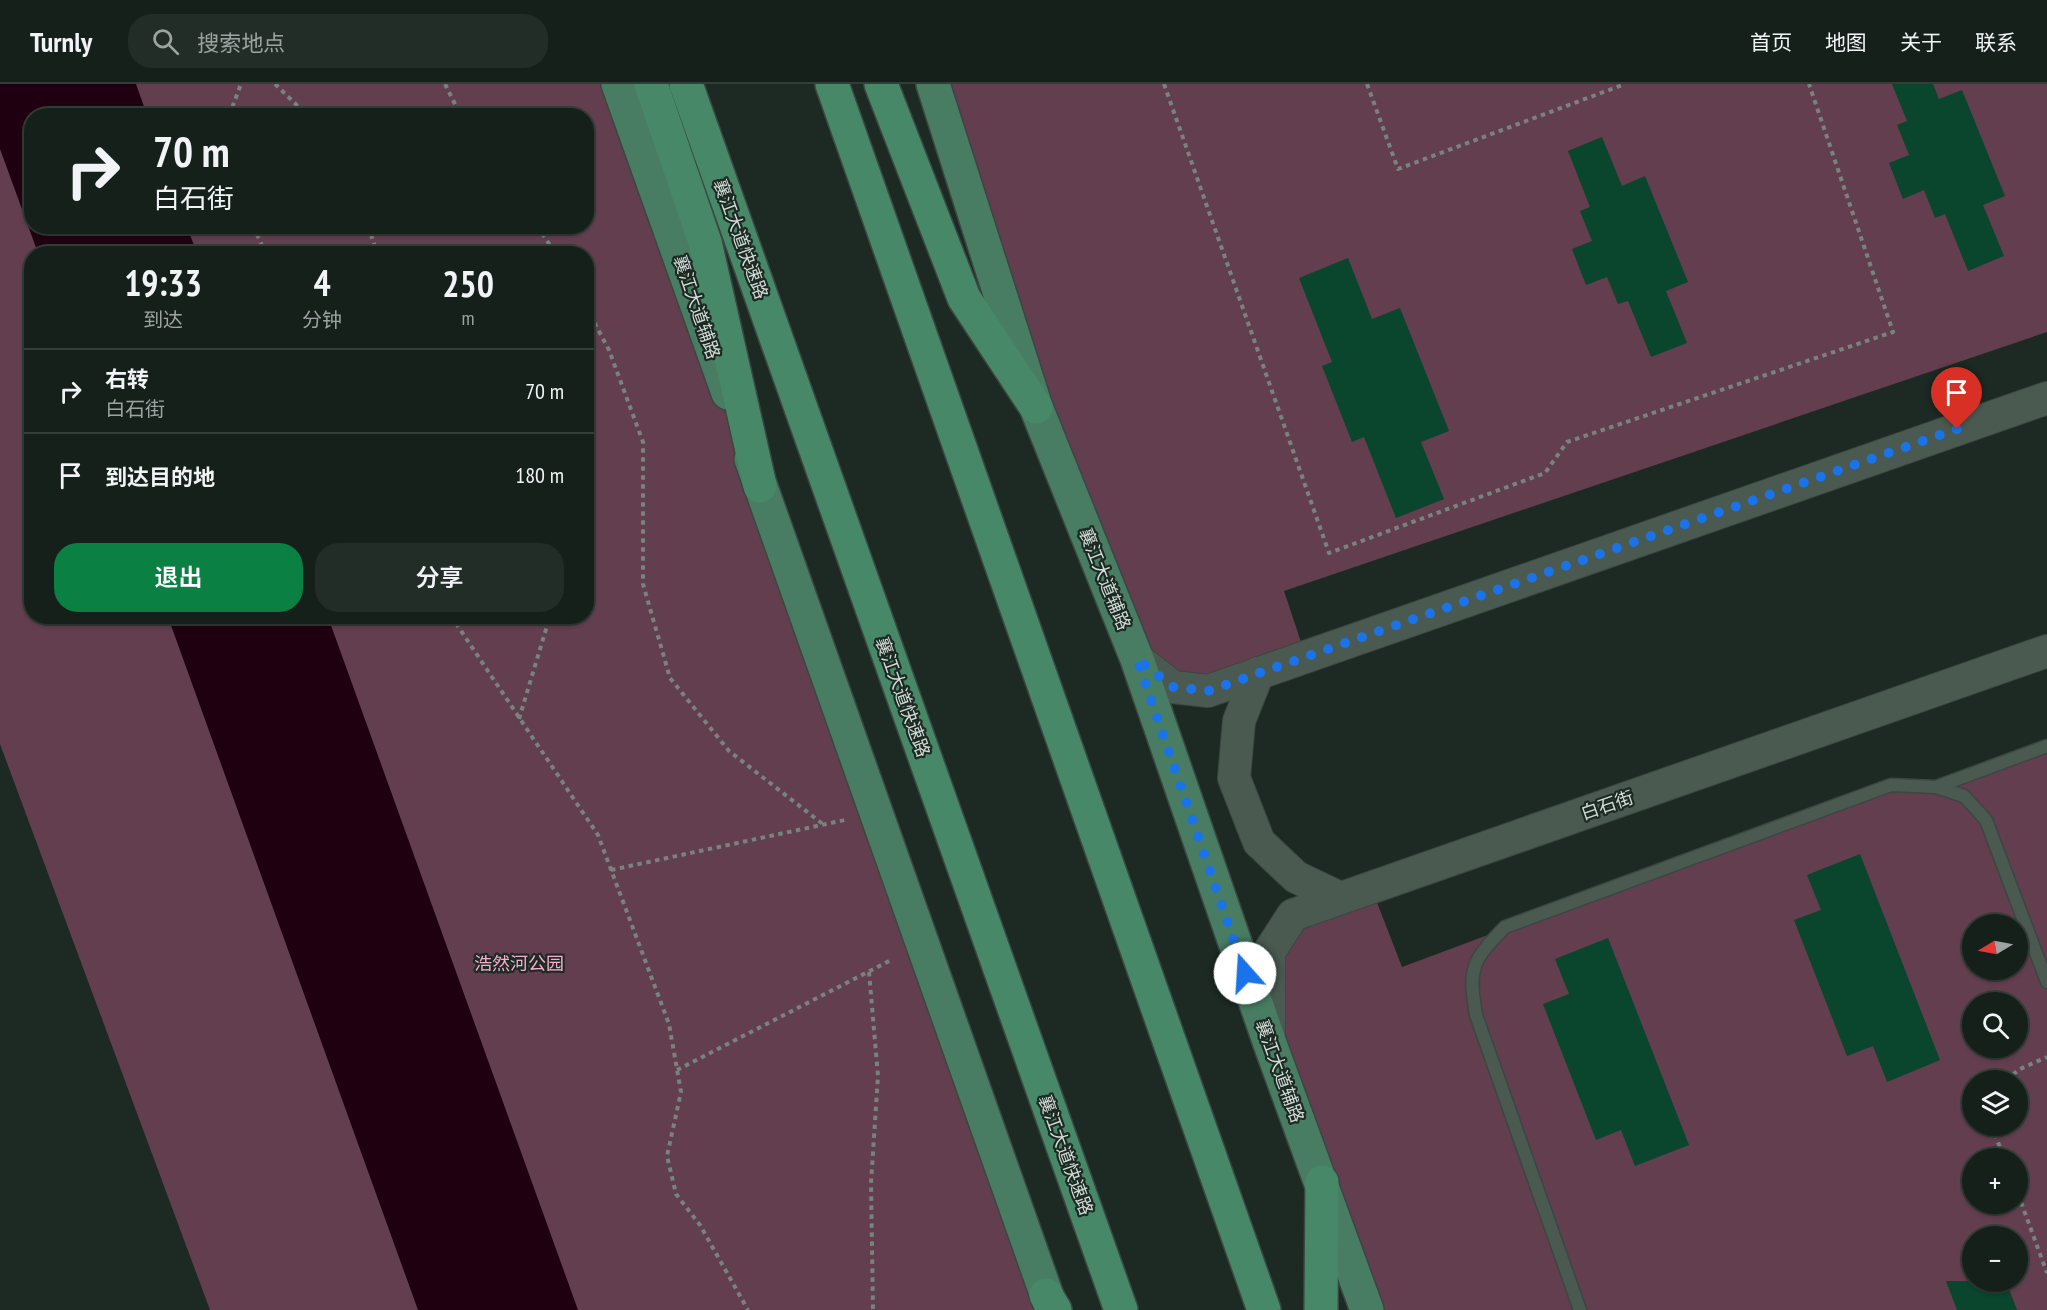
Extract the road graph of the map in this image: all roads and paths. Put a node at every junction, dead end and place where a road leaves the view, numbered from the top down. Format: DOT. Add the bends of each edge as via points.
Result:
graph roads {
  1 [pos="242,84"];
  2 [pos="275,84"];
  3 [pos="445,84"];
  4 [pos="618,84"];
  5 [pos="651,84"];
  6 [pos="686,84"];
  7 [pos="832,84"];
  8 [pos="881,84"];
  9 [pos="933,84"];
  10 [pos="1164,84"];
  11 [pos="1367,84"];
  12 [pos="1625,84"];
  13 [pos="1809,84"];
  14 [pos="231,108"];
  15 [pos="300,108"];
  16 [pos="457,108"];
  17 [pos="594,322"];
  18 [pos="2047,398"];
  19 [pos="1035,407"];
  20 [pos="760,486"];
  21 [pos="456,624"];
  22 [pos="548,624"];
  23 [pos="2047,651"];
  24 [pos="1137,659"];
  25 [pos="1258,673"];
  26 [pos="518,720"];
  27 [pos="2047,746"];
  28 [pos="1936,787"];
  29 [pos="876,814"];
  30 [pos="824,825"];
  31 [pos="611,870"];
  32 [pos="1340,898"];
  33 [pos="922,944"];
  34 [pos="868,972"];
  35 [pos="2047,982"];
  36 [pos="1269,1041"];
  37 [pos="2047,1058"];
  38 [pos="677,1070"];
  39 [pos="2019,1070"];
  40 [pos="1322,1182"];
  41 [pos="2025,1214"];
  42 [pos="2047,1273"];
  43 [pos="1051,1305"];
  44 [pos="748,1310"];
  45 [pos="873,1310"];
  46 [pos="1121,1310"];
  47 [pos="1264,1310"];
  48 [pos="1321,1310"];
  49 [pos="1367,1310"];
  50 [pos="1580,1310"];
  1 -- 14 [label="path"];
  2 -- 15 [label="path"];
  3 -- 16 [label="path"];
  4 -- 20 [label="main road, 襄江大道辅路"];
  5 -- 20 [label="highway" via="705,242"];
  6 -- 46 [label="highway, 襄江大道快速路"];
  7 -- 47 [label="highway"];
  8 -- 19 [label="highway" via="964,298"];
  9 -- 19 [label="main road, 襄江大道辅路"];
  10 -- 13 [label="path" via="1329,553 1545,473 1566,442 1893,332"];
  11 -- 12 [label="path" via="1398,169"];
  17 -- 30 [label="path" via="609,350 643,442 643,584 670,678 729,751"];
  18 -- 25 [label="street"];
  19 -- 24 [label="main road, 襄江大道辅路"];
  20 -- 29 [label="main road, 襄江大道辅路"];
  21 -- 26 [label="path"];
  22 -- 26 [label="path"];
  23 -- 32 [label="street, 白石街"];
  24 -- 25 [label="street" via="1173,687 1185,689 1208,691"];
  24 -- 36 [label="main road, 襄江大道辅路"];
  25 -- 32 [label="street" via="1239,721 1234,778 1259,842 1296,877"];
  26 -- 31 [label="path" via="598,835"];
  27 -- 28 [label="lane"];
  28 -- 35 [label="lane" via="1964,796 1986,820"];
  28 -- 50 [label="lane" via="1891,786 1505,927 1481,952 1470,980 1476,1015"];
  29 -- 30 [label="path"];
  29 -- 33 [label="main road, 襄江大道辅路"];
  30 -- 31 [label="path"];
  31 -- 38 [label="path" via="669,1024"];
  32 -- 36 [label="street, 白石街" via="1293,915 1269,952"];
  33 -- 34 [label="path"];
  33 -- 43 [label="main road, 襄江大道辅路"];
  34 -- 38 [label="path"];
  34 -- 45 [label="path" via="878,1076 871,1183"];
  36 -- 40 [label="main road, 襄江大道辅路"];
  37 -- 39 [label="path"];
  38 -- 44 [label="path" via="681,1092 667,1156 676,1194 700,1225"];
  40 -- 48 [label="highway"];
  40 -- 49 [label="main road, 襄江大道辅路"];
  41 -- 42 [label="path"];
}
